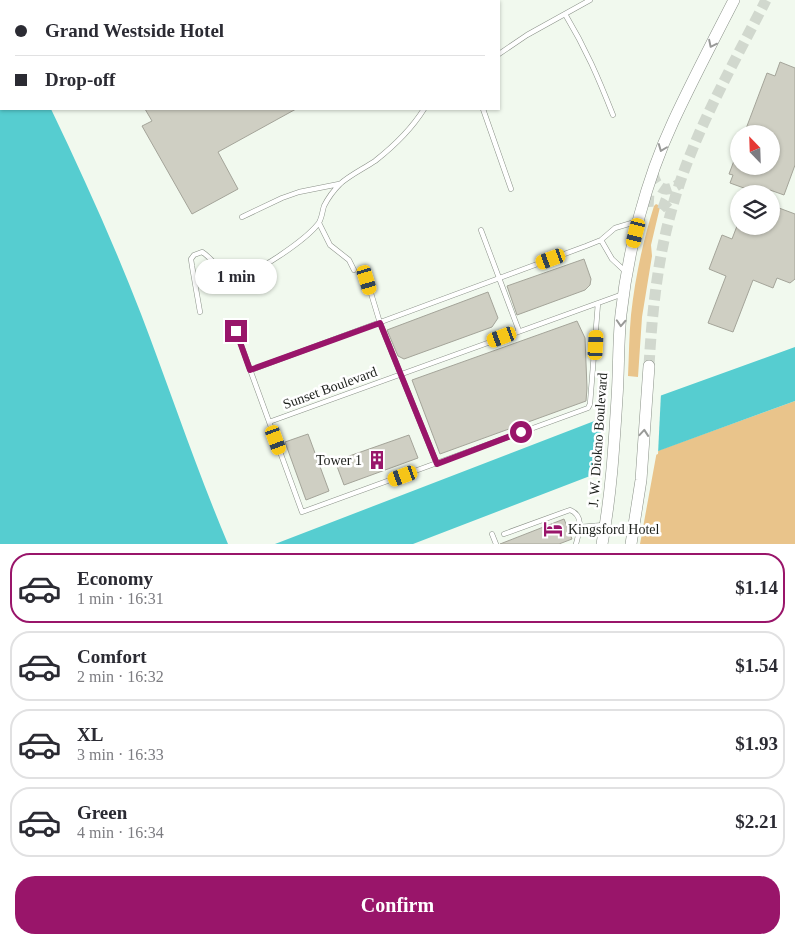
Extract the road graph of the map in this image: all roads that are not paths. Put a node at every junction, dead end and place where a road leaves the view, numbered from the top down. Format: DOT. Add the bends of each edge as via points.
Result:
graph roads {
  1 [pos="590,0"];
  2 [pos="734,0"];
  3 [pos="565,14"];
  4 [pos="500,53"];
  5 [pos="423,110"];
  6 [pos="483,110"];
  7 [pos="613,115"];
  8 [pos="341,183"];
  9 [pos="511,189"];
  10 [pos="242,217"];
  11 [pos="639,221"];
  12 [pos="319,223"];
  13 [pos="481,230"];
  14 [pos="601,240"];
  15 [pos="354,270"];
  16 [pos="627,273"];
  17 [pos="498,278"];
  18 [pos="367,280"];
  19 [pos="624,294"];
  20 [pos="598,303"];
  21 [pos="200,312"];
  22 [pos="380,323"];
  23 [pos="236,331"];
  24 [pos="519,331"];
  25 [pos="649,366"];
  26 [pos="250,370"];
  27 [pos="402,374"];
  28 [pos="269,422"];
  29 [pos="437,464"];
  30 [pos="606,525"];
  31 [pos="580,527"];
  32 [pos="492,534"];
  33 [pos="504,534"];
  34 [pos="496,544"];
  35 [pos="576,544"];
  36 [pos="602,544"];
  37 [pos="631,544"];
  1 -- 3 [label="lane"];
  2 -- 11 [label="street, J. W. Diokno Boulevard, one-way" via="672,123"];
  3 -- 4 [label="lane"];
  3 -- 7 [label="lane" via="596,70"];
  5 -- 8 [label="lane" via="401,139"];
  6 -- 9 [label="lane"];
  8 -- 10 [label="lane" via="299,192"];
  8 -- 12 [label="lane" via="331,194"];
  11 -- 14 [label="lane" via="615,228"];
  11 -- 16 [label="street, J. W. Diokno Boulevard"];
  12 -- 15 [label="lane" via="330,245 349,260"];
  12 -- 21 [label="lane" via="298,242 249,274 226,274 206,254 194,255 191,259"];
  13 -- 17 [label="lane"];
  14 -- 16 [label="lane" via="612,259"];
  14 -- 17 [label="lane"];
  16 -- 19 [label="street, J. W. Diokno Boulevard"];
  17 -- 22 [label="lane"];
  17 -- 24 [label="lane"];
  18 -- 22 [label="lane"];
  19 -- 20 [label="lane, Sunset Boulevard"];
  19 -- 30 [label="street, J. W. Diokno Boulevard, one-way"];
  20 -- 24 [label="lane, Sunset Boulevard"];
  20 -- 29 [label="lane" via="588,408"];
  22 -- 26 [label="lane"];
  22 -- 27 [label="lane"];
  23 -- 26 [label="lane"];
  24 -- 27 [label="lane, Sunset Boulevard"];
  37 -- 25 [label="street, one-way" via="640,480"];
  26 -- 28 [label="lane"];
  27 -- 28 [label="lane, Sunset Boulevard"];
  27 -- 29 [label="lane"];
  28 -- 29 [label="lane" via="302,512"];
  30 -- 31 [label="lane"];
  30 -- 36 [label="street, J. W. Diokno Boulevard"];
  31 -- 33 [label="lane" via="577,515 570,510"];
  31 -- 35 [label="lane"];
  32 -- 34 [label="lane"];
}
